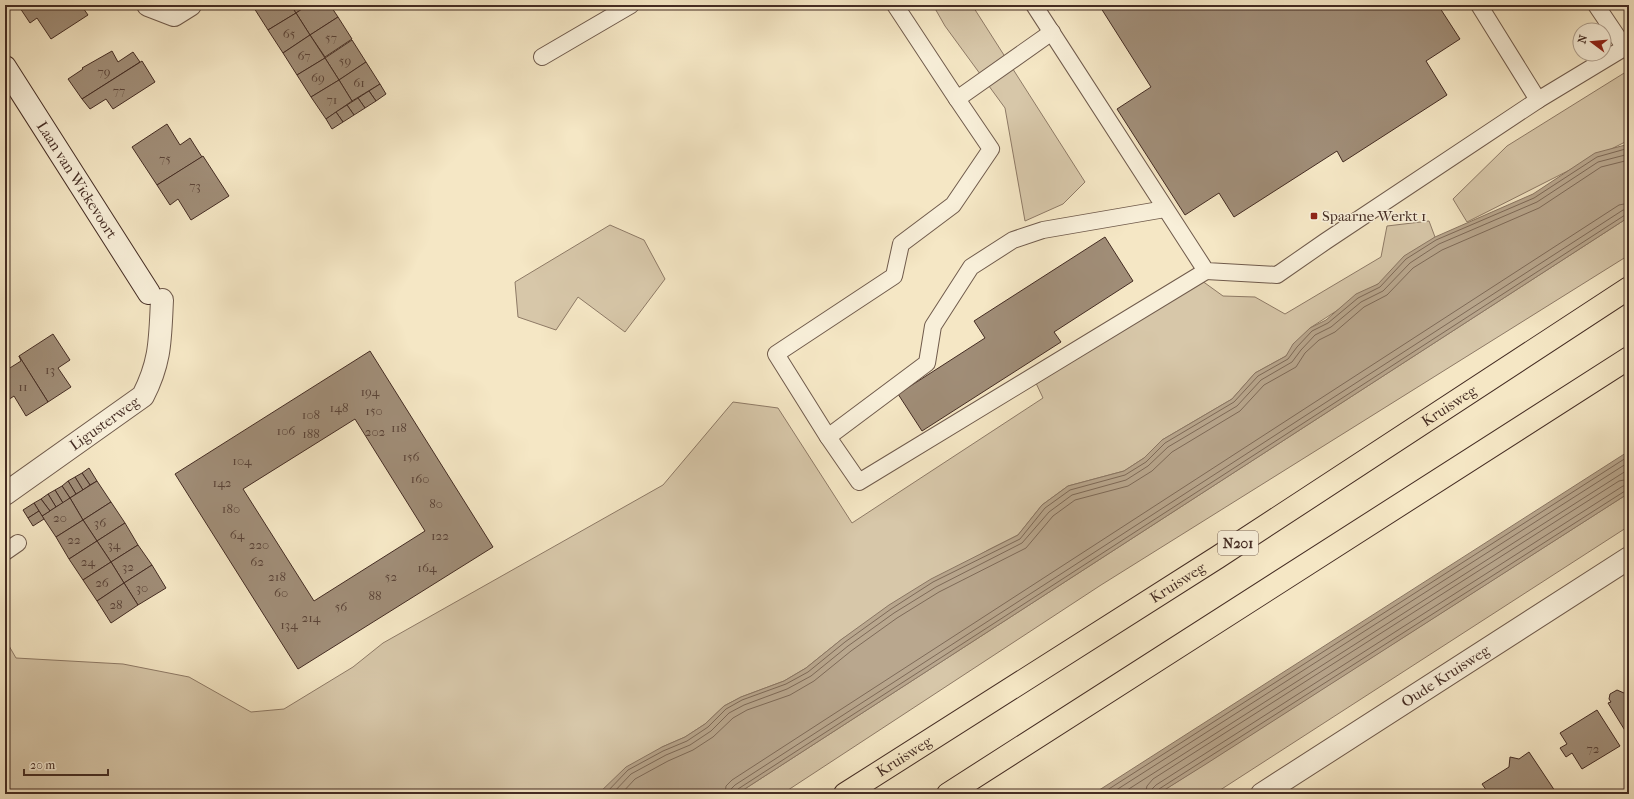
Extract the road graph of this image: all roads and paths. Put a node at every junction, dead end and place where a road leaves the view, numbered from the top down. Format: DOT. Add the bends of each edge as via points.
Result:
graph roads {
  1 [pos="148,5"];
  2 [pos="190,5"];
  3 [pos="631,5"];
  4 [pos="895,5"];
  5 [pos="1034,5"];
  6 [pos="1479,5"];
  7 [pos="1596,5"];
  8 [pos="1052,32"];
  9 [pos="1627,46"];
  10 [pos="542,57"];
  11 [pos="5,67"];
  12 [pos="957,99"];
  13 [pos="1538,100"];
  14 [pos="1165,209"];
  15 [pos="1206,271"];
  16 [pos="1629,288"];
  17 [pos="155,297"];
  18 [pos="1629,358"];
  19 [pos="828,437"];
  20 [pos="5,494"];
  21 [pos="18,543"];
  22 [pos="5,552"];
  23 [pos="1629,558"];
  24 [pos="844,794"];
  25 [pos="948,794"];
  26 [pos="1262,794"];
  1 -- 2 [label="street" via="174,15"];
  3 -- 10 [label="lane"];
  4 -- 12 [label="lane"];
  5 -- 8 [label="lane"];
  6 -- 13 [label="lane"];
  7 -- 9 [label="lane"];
  8 -- 12 [label="lane"];
  8 -- 14 [label="lane"];
  9 -- 13 [label="lane"];
  11 -- 17 [label="street, Laan van Wickevoort"];
  12 -- 19 [label="lane" via="991,149 953,204 901,244 894,276 776,354"];
  13 -- 15 [label="lane" via="1277,275"];
  14 -- 15 [label="lane"];
  14 -- 19 [label="lane" via="1043,230 1013,240 971,267 933,326 927,363"];
  15 -- 19 [label="lane" via="859,482"];
  16 -- 24 [label="highway, Kruisweg / N201" via="1218,557"];
  17 -- 20 [label="street, Ligusterweg" via="160,348 153,376 142,396"];
  18 -- 25 [label="highway"];
  21 -- 22 [label="lane"];
  23 -- 26 [label="street, Oude Kruisweg"];
}
